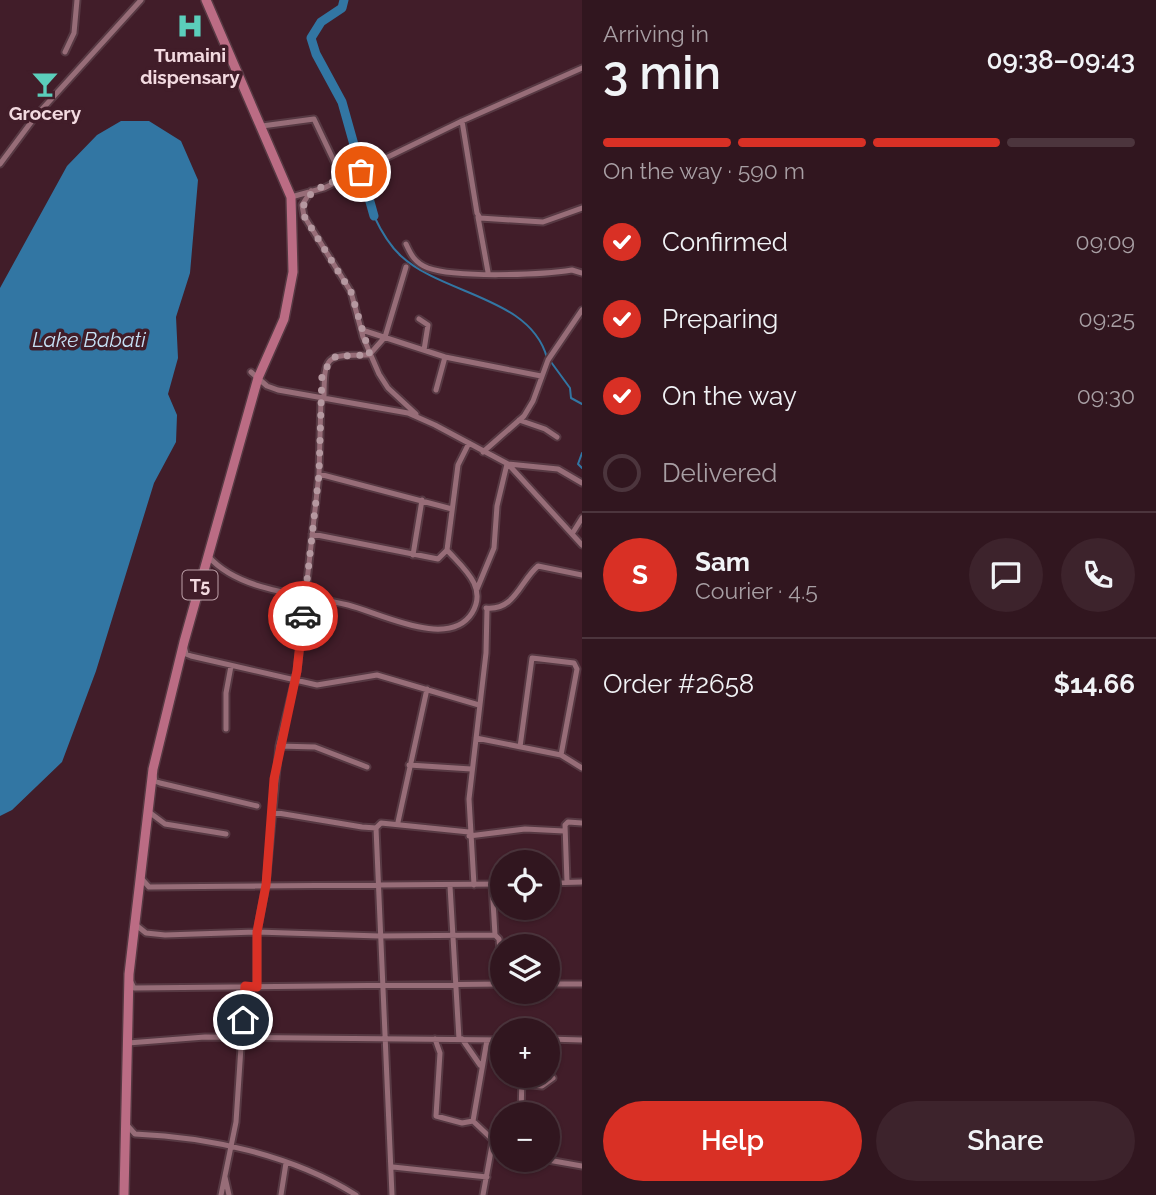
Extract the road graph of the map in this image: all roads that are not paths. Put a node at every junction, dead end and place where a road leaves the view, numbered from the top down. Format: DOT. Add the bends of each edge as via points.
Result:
graph roads {
  1 [pos="77,0"];
  2 [pos="141,0"];
  3 [pos="206,0"];
  4 [pos="65,52"];
  5 [pos="582,68"];
  6 [pos="462,121"];
  7 [pos="262,126"];
  8 [pos="0,164"];
  9 [pos="343,180"];
  10 [pos="311,191"];
  11 [pos="291,197"];
  12 [pos="582,208"];
  13 [pos="478,217"];
  14 [pos="407,244"];
  15 [pos="407,268"];
  16 [pos="488,272"];
  17 [pos="582,273"];
  18 [pos="582,310"];
  19 [pos="419,319"];
  20 [pos="361,330"];
  21 [pos="385,337"];
  22 [pos="424,350"];
  23 [pos="370,354"];
  24 [pos="445,357"];
  25 [pos="254,375"];
  26 [pos="541,376"];
  27 [pos="436,390"];
  28 [pos="323,398"];
  29 [pos="418,416"];
  30 [pos="519,420"];
  31 [pos="557,437"];
  32 [pos="469,443"];
  33 [pos="484,452"];
  34 [pos="508,464"];
  35 [pos="319,474"];
  36 [pos="582,483"];
  37 [pos="422,500"];
  38 [pos="452,509"];
  39 [pos="582,518"];
  40 [pos="312,534"];
  41 [pos="572,534"];
  42 [pos="582,545"];
  43 [pos="447,550"];
  44 [pos="413,555"];
  45 [pos="208,556"];
  46 [pos="582,575"];
  47 [pos="477,590"];
  48 [pos="305,597"];
  49 [pos="477,605"];
  50 [pos="487,608"];
  51 [pos="184,642"];
  52 [pos="231,666"];
  53 [pos="295,681"];
  54 [pos="427,689"];
  55 [pos="479,705"];
  56 [pos="226,729"];
  57 [pos="475,738"];
  58 [pos="279,746"];
  59 [pos="520,747"];
  60 [pos="561,755"];
  61 [pos="410,765"];
  62 [pos="368,767"];
  63 [pos="582,768"];
  64 [pos="153,769"];
  65 [pos="471,769"];
  66 [pos="257,806"];
  67 [pos="146,810"];
  68 [pos="272,812"];
  69 [pos="398,822"];
  70 [pos="582,823"];
  71 [pos="376,828"];
  72 [pos="564,831"];
  73 [pos="226,834"];
  74 [pos="469,834"];
  75 [pos="138,876"];
  76 [pos="560,882"];
  77 [pos="567,882"];
  78 [pos="582,882"];
  79 [pos="490,884"];
  80 [pos="266,885"];
  81 [pos="474,885"];
  82 [pos="450,886"];
  83 [pos="377,887"];
  84 [pos="494,920"];
  85 [pos="133,923"];
  86 [pos="257,932"];
  87 [pos="490,934"];
  88 [pos="495,934"];
  89 [pos="379,936"];
  90 [pos="453,936"];
  91 [pos="130,979"];
  92 [pos="490,984"];
  93 [pos="560,984"];
  94 [pos="582,984"];
  95 [pos="384,985"];
  96 [pos="456,985"];
  97 [pos="245,986"];
  98 [pos="257,987"];
  99 [pos="242,1038"];
  100 [pos="386,1039"];
  101 [pos="435,1039"];
  102 [pos="461,1039"];
  103 [pos="560,1039"];
  104 [pos="487,1040"];
  105 [pos="582,1040"];
  106 [pos="128,1043"];
  107 [pos="481,1067"];
  108 [pos="473,1121"];
  109 [pos="126,1124"];
  110 [pos="490,1137"];
  111 [pos="229,1146"];
  112 [pos="490,1158"];
  113 [pos="560,1162"];
  114 [pos="286,1163"];
  115 [pos="582,1166"];
  116 [pos="393,1167"];
  117 [pos="224,1174"];
  118 [pos="487,1177"];
  119 [pos="124,1195"];
  120 [pos="221,1195"];
  121 [pos="229,1195"];
  122 [pos="281,1195"];
  123 [pos="356,1195"];
  124 [pos="392,1195"];
  125 [pos="483,1195"];
  1 -- 4 [label="street" via="74,33"];
  2 -- 8 [label="street" via="35,117"];
  3 -- 7 [label="highway, T5"];
  5 -- 6 [label="street"];
  6 -- 9 [label="street"];
  6 -- 13 [label="street"];
  7 -- 9 [label="street" via="314,119"];
  7 -- 11 [label="highway, T5"];
  9 -- 10 [label="street"];
  10 -- 11 [label="street"];
  10 -- 20 [label="street" via="302,205 304,216 351,292"];
  11 -- 25 [label="highway, T5" via="290,299 273,349"];
  12 -- 13 [label="street" via="543,222 495,222"];
  13 -- 16 [label="street"];
  14 -- 16 [label="street" via="412,257 426,268"];
  15 -- 21 [label="street"];
  16 -- 17 [label="street"];
  18 -- 26 [label="street"];
  19 -- 22 [label="street" via="428,325"];
  20 -- 21 [label="street"];
  20 -- 23 [label="street"];
  21 -- 22 [label="street"];
  21 -- 23 [label="street"];
  22 -- 24 [label="street"];
  23 -- 28 [label="street" via="336,356 328,362 322,373"];
  23 -- 29 [label="street" via="388,388"];
  24 -- 26 [label="street"];
  24 -- 27 [label="street"];
  25 -- 28 [label="street" via="278,390"];
  25 -- 45 [label="highway, T5"];
  26 -- 30 [label="street" via="533,401"];
  28 -- 29 [label="street"];
  28 -- 35 [label="street"];
  29 -- 32 [label="street"];
  30 -- 31 [label="street"];
  30 -- 33 [label="street"];
  32 -- 33 [label="street"];
  32 -- 38 [label="street" via="458,465"];
  33 -- 34 [label="street"];
  34 -- 36 [label="street" via="558,469"];
  34 -- 41 [label="street"];
  34 -- 47 [label="street" via="497,506 494,548"];
  35 -- 37 [label="street"];
  35 -- 40 [label="street"];
  37 -- 38 [label="street"];
  37 -- 44 [label="street"];
  38 -- 43 [label="street"];
  39 -- 41 [label="street"];
  40 -- 44 [label="street"];
  40 -- 48 [label="street"];
  41 -- 42 [label="street"];
  43 -- 44 [label="street" via="438,559"];
  43 -- 47 [label="street"];
  45 -- 48 [label="street" via="221,571"];
  45 -- 51 [label="highway, T5"];
  46 -- 50 [label="street" via="538,566 509,603"];
  47 -- 49 [label="street"];
  48 -- 49 [label="street" via="436,629 460,625"];
  48 -- 53 [label="street"];
  49 -- 50 [label="street"];
  50 -- 55 [label="street"];
  51 -- 52 [label="street" via="186,654"];
  51 -- 64 [label="highway, T5"];
  52 -- 53 [label="street"];
  52 -- 56 [label="street"];
  53 -- 54 [label="street" via="323,685 377,675"];
  53 -- 58 [label="street"];
  54 -- 55 [label="street"];
  54 -- 61 [label="street"];
  55 -- 57 [label="street"];
  57 -- 59 [label="street"];
  57 -- 65 [label="street"];
  58 -- 62 [label="street" via="315,747"];
  58 -- 68 [label="street"];
  59 -- 60 [label="street"];
  59 -- 60 [label="street" via="532,658 555,659 574,663 577,669"];
  60 -- 63 [label="street"];
  61 -- 65 [label="street"];
  61 -- 69 [label="street"];
  64 -- 66 [label="street" via="155,781 160,783"];
  64 -- 67 [label="highway, T5"];
  65 -- 74 [label="street"];
  67 -- 73 [label="street" via="165,824"];
  67 -- 75 [label="highway, T5"];
  68 -- 71 [label="street"];
  68 -- 80 [label="street"];
  69 -- 71 [label="street" via="381,822"];
  69 -- 74 [label="street"];
  70 -- 72 [label="street" via="568,822"];
  71 -- 83 [label="street"];
  72 -- 74 [label="street"];
  72 -- 77 [label="street"];
  74 -- 81 [label="street"];
  75 -- 80 [label="street" via="149,887"];
  75 -- 85 [label="highway, T5"];
  76 -- 77 [label="street"];
  77 -- 78 [label="street"];
  79 -- 81 [label="street"];
  80 -- 83 [label="street"];
  80 -- 86 [label="street"];
  81 -- 82 [label="street"];
  82 -- 83 [label="street"];
  82 -- 90 [label="street"];
  83 -- 89 [label="street"];
  84 -- 88 [label="street"];
  85 -- 86 [label="street" via="146,933 164,935"];
  85 -- 91 [label="highway, T5"];
  86 -- 89 [label="street"];
  86 -- 98 [label="street"];
  87 -- 90 [label="street"];
  89 -- 90 [label="street"];
  89 -- 95 [label="street"];
  90 -- 96 [label="street"];
  91 -- 97 [label="street" via="134,988"];
  91 -- 106 [label="highway, T5"];
  92 -- 96 [label="street"];
  93 -- 94 [label="street"];
  95 -- 96 [label="street"];
  95 -- 98 [label="street"];
  95 -- 100 [label="street"];
  96 -- 102 [label="street"];
  97 -- 98 [label="street"];
  97 -- 99 [label="street"];
  99 -- 100 [label="street"];
  99 -- 106 [label="street"];
  99 -- 111 [label="street" via="236,1122"];
  100 -- 101 [label="street"];
  100 -- 116 [label="street"];
  101 -- 102 [label="street"];
  101 -- 108 [label="street" via="440,1053 436,1116"];
  102 -- 104 [label="street"];
  102 -- 107 [label="street"];
  103 -- 105 [label="street"];
  104 -- 107 [label="street"];
  106 -- 109 [label="highway, T5"];
  107 -- 108 [label="street"];
  108 -- 110 [label="street"];
  109 -- 111 [label="street" via="135,1134"];
  109 -- 119 [label="highway, T5"];
  111 -- 114 [label="street"];
  111 -- 117 [label="street"];
  112 -- 118 [label="street"];
  113 -- 115 [label="street"];
  114 -- 122 [label="street"];
  114 -- 123 [label="street"];
  116 -- 118 [label="street"];
  116 -- 124 [label="street"];
  117 -- 120 [label="street"];
  117 -- 121 [label="street"];
  118 -- 125 [label="street"];
}
